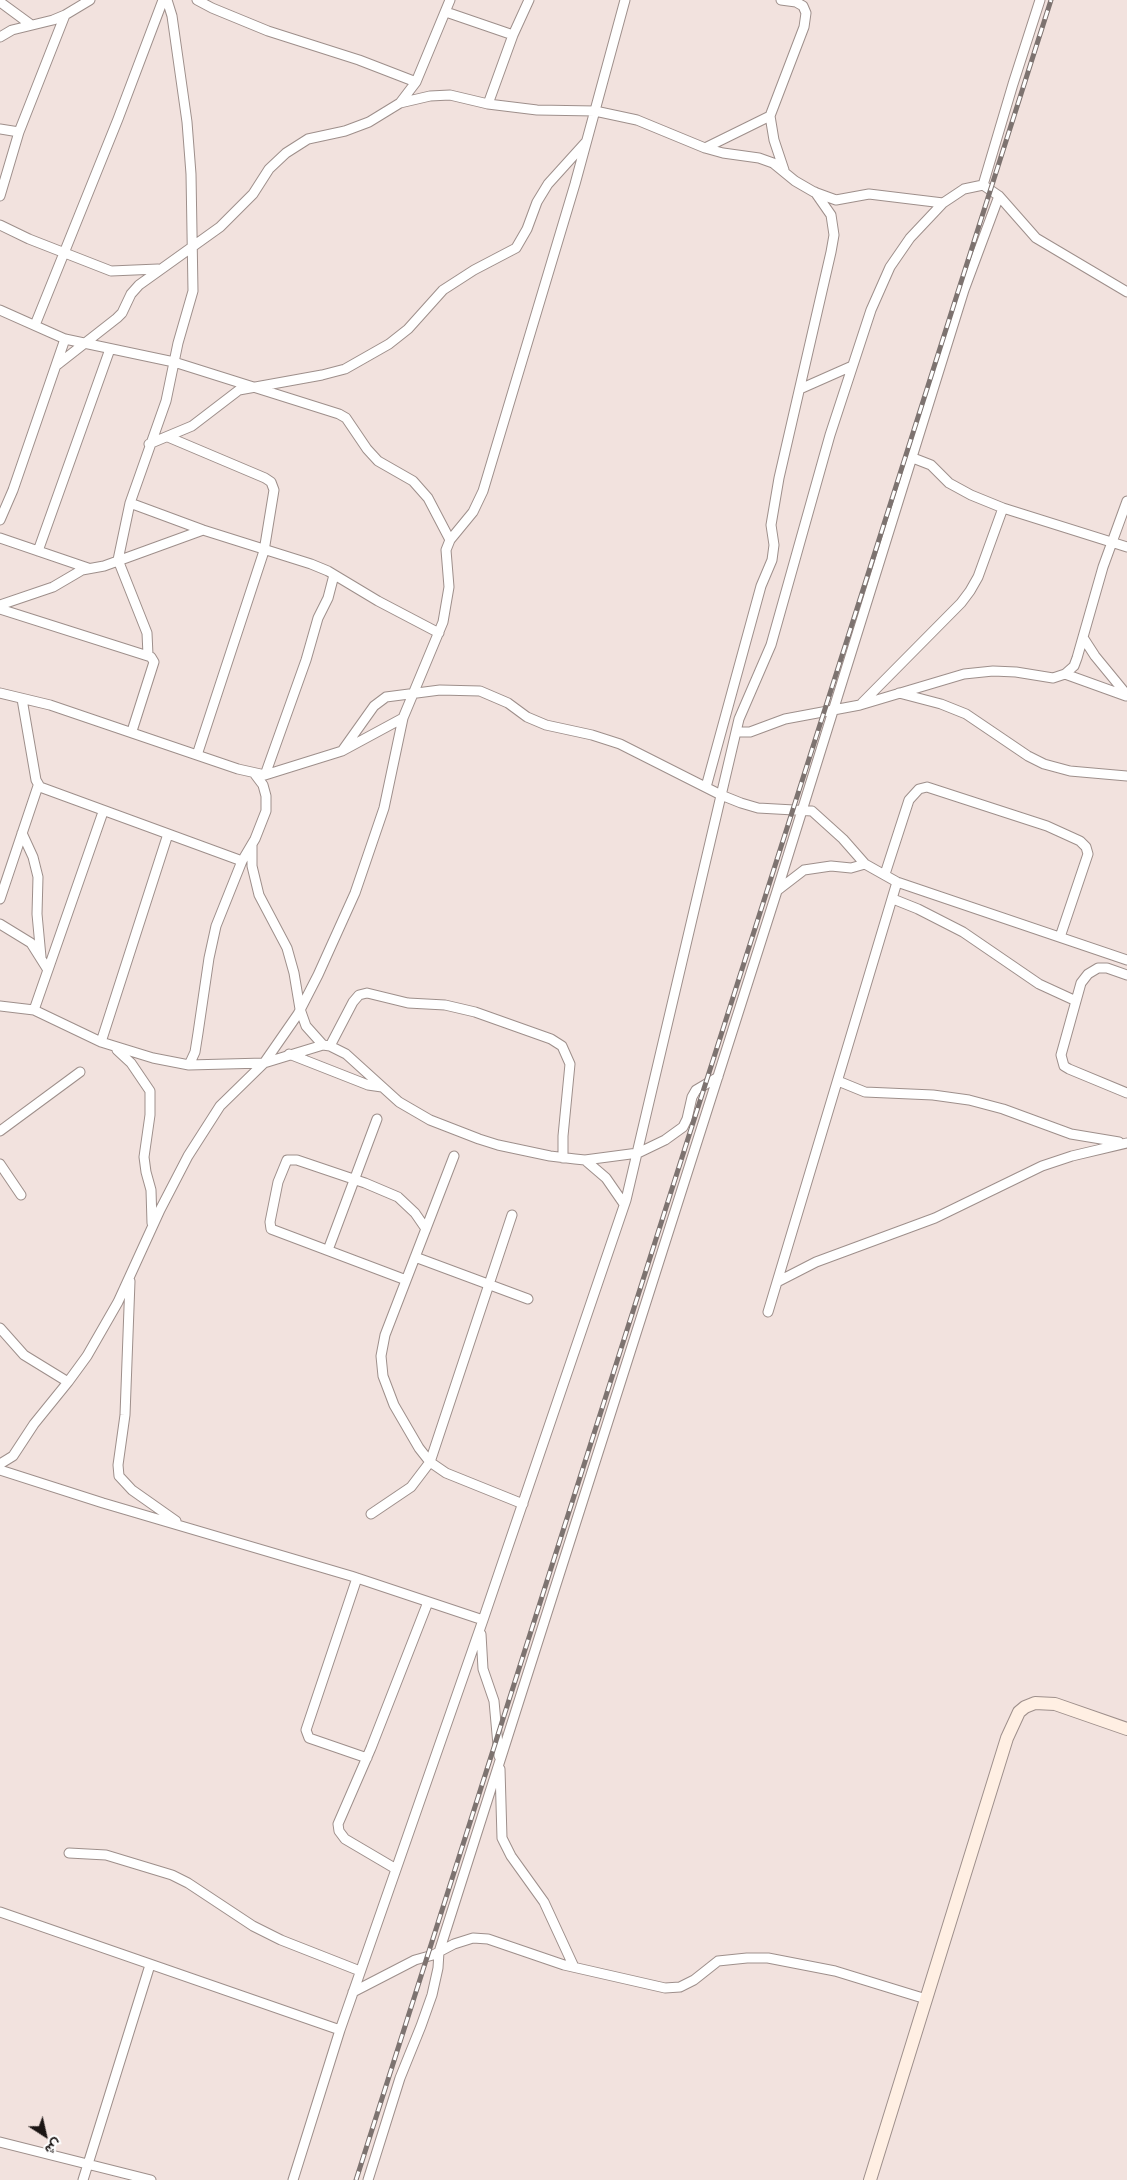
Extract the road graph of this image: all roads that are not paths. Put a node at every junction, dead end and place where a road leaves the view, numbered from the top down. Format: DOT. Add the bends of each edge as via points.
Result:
graph roads {
  1 [pos="162,0"];
  2 [pos="167,0"];
  3 [pos="197,0"];
  4 [pos="450,0"];
  5 [pos="529,0"];
  6 [pos="625,0"];
  7 [pos="781,0"];
  8 [pos="1040,0"];
  9 [pos="88,1"];
  10 [pos="6,3"];
  11 [pos="446,12"];
  12 [pos="65,16"];
  13 [pos="30,24"];
  14 [pos="513,35"];
  15 [pos="0,37"];
  16 [pos="416,82"];
  17 [pos="400,103"];
  18 [pos="488,104"];
  19 [pos="595,111"];
  20 [pos="770,116"];
  21 [pos="0,129"];
  22 [pos="19,132"];
  23 [pos="587,140"];
  24 [pos="705,148"];
  25 [pos="784,170"];
  26 [pos="983,185"];
  27 [pos="814,192"];
  28 [pos="0,196"];
  29 [pos="999,196"];
  30 [pos="943,203"];
  31 [pos="0,225"];
  32 [pos="192,247"];
  33 [pos="64,253"];
  34 [pos="161,269"];
  35 [pos="1127,292"];
  36 [pos="0,310"];
  37 [pos="35,325"];
  38 [pos="65,339"];
  39 [pos="82,344"];
  40 [pos="110,349"];
  41 [pos="174,362"];
  42 [pos="57,365"];
  43 [pos="852,366"];
  44 [pos="250,386"];
  45 [pos="800,390"];
  46 [pos="168,437"];
  47 [pos="149,444"];
  48 [pos="913,458"];
  49 [pos="1127,501"];
  50 [pos="130,503"];
  51 [pos="1003,508"];
  52 [pos="0,520"];
  53 [pos="203,530"];
  54 [pos="0,538"];
  55 [pos="450,540"];
  56 [pos="1111,543"];
  57 [pos="1127,548"];
  58 [pos="38,551"];
  59 [pos="264,551"];
  60 [pos="118,560"];
  61 [pos="89,568"];
  62 [pos="334,575"];
  63 [pos="0,605"];
  64 [pos="0,609"];
  65 [pos="439,633"];
  66 [pos="1084,639"];
  67 [pos="148,655"];
  68 [pos="1065,674"];
  69 [pos="0,693"];
  70 [pos="413,693"];
  71 [pos="898,693"];
  72 [pos="1127,695"];
  73 [pos="22,699"];
  74 [pos="860,705"];
  75 [pos="834,710"];
  76 [pos="403,718"];
  77 [pos="132,731"];
  78 [pos="738,732"];
  79 [pos="342,750"];
  80 [pos="197,755"];
  81 [pos="254,773"];
  82 [pos="264,775"];
  83 [pos="1127,776"];
  84 [pos="38,786"];
  85 [pos="706,787"];
  86 [pos="721,794"];
  87 [pos="802,809"];
  88 [pos="103,812"];
  89 [pos="22,833"];
  90 [pos="168,834"];
  91 [pos="252,844"];
  92 [pos="242,861"];
  93 [pos="865,864"];
  94 [pos="885,874"];
  95 [pos="897,882"];
  96 [pos="778,891"];
  97 [pos="0,899"];
  98 [pos="892,899"];
  99 [pos="0,924"];
  100 [pos="1060,937"];
  101 [pos="41,957"];
  102 [pos="1127,960"];
  103 [pos="48,970"];
  104 [pos="1127,975"];
  105 [pos="1076,1001"];
  106 [pos="0,1006"];
  107 [pos="34,1010"];
  108 [pos="300,1010"];
  109 [pos="101,1042"];
  110 [pos="112,1045"];
  111 [pos="327,1046"];
  112 [pos="288,1054"];
  113 [pos="264,1063"];
  114 [pos="189,1065"];
  115 [pos="80,1072"];
  116 [pos="718,1077"];
  117 [pos="838,1081"];
  118 [pos="382,1088"];
  119 [pos="1127,1093"];
  120 [pos="377,1119"];
  121 [pos="0,1131"];
  122 [pos="1127,1143"];
  123 [pos="638,1153"];
  124 [pos="454,1156"];
  125 [pos="563,1158"];
  126 [pos="585,1160"];
  127 [pos="0,1164"];
  128 [pos="354,1179"];
  129 [pos="21,1194"];
  130 [pos="624,1204"];
  131 [pos="512,1215"];
  132 [pos="152,1228"];
  133 [pos="426,1229"];
  134 [pos="328,1250"];
  135 [pos="415,1257"];
  136 [pos="130,1275"];
  137 [pos="406,1280"];
  138 [pos="777,1282"];
  139 [pos="488,1285"];
  140 [pos="528,1299"];
  141 [pos="768,1312"];
  142 [pos="0,1328"];
  143 [pos="68,1382"];
  144 [pos="430,1462"];
  145 [pos="0,1464"];
  146 [pos="0,1470"];
  147 [pos="523,1504"];
  148 [pos="371,1514"];
  149 [pos="183,1526"];
  150 [pos="357,1578"];
  151 [pos="428,1602"];
  152 [pos="482,1623"];
  153 [pos="1127,1729"];
  154 [pos="367,1758"];
  155 [pos="500,1761"];
  156 [pos="69,1853"];
  157 [pos="396,1870"];
  158 [pos="0,1912"];
  159 [pos="439,1952"];
  160 [pos="150,1965"];
  161 [pos="574,1967"];
  162 [pos="360,1971"];
  163 [pos="353,1992"];
  164 [pos="926,1999"];
  165 [pos="340,2030"];
  166 [pos="0,2142"];
  167 [pos="87,2164"];
  168 [pos="146,2179"];
  169 [pos="83,2180"];
  170 [pos="292,2180"];
  171 [pos="368,2180"];
  172 [pos="870,2180"];
  1 -- 33 [label="street"];
  2 -- 32 [label="street" via="187,122"];
  3 -- 16 [label="street" via="261,28"];
  4 -- 11 [label="street"];
  5 -- 14 [label="street"];
  6 -- 19 [label="street"];
  7 -- 20 [label="street" via="804,6 806,13 804,28"];
  8 -- 26 [label="street"];
  9 -- 12 [label="street"];
  10 -- 13 [label="street"];
  11 -- 14 [label="street"];
  11 -- 16 [label="street"];
  12 -- 13 [label="street"];
  12 -- 22 [label="street"];
  13 -- 15 [label="street"];
  14 -- 18 [label="street"];
  16 -- 17 [label="street"];
  17 -- 18 [label="street" via="450,94"];
  17 -- 32 [label="street" via="369,122 308,139 286,152 239,209"];
  18 -- 19 [label="street" via="537,110"];
  19 -- 23 [label="street"];
  19 -- 24 [label="street" via="638,120"];
  20 -- 24 [label="street"];
  20 -- 25 [label="street"];
  21 -- 22 [label="street"];
  22 -- 28 [label="street"];
  23 -- 44 [label="street" via="548,184 516,248 443,290 408,329 389,344 344,369"];
  23 -- 55 [label="street" via="482,491 469,519"];
  24 -- 25 [label="street" via="759,158"];
  25 -- 27 [label="street"];
  26 -- 29 [label="street"];
  26 -- 30 [label="street" via="964,189"];
  27 -- 30 [label="street" via="836,200 869,194"];
  27 -- 45 [label="street" via="831,216 834,234"];
  29 -- 35 [label="street" via="1036,238"];
  29 -- 48 [label="street" via="964,290"];
  30 -- 43 [label="street" via="910,238 890,267"];
  31 -- 33 [label="street"];
  32 -- 34 [label="street"];
  32 -- 41 [label="street" via="193,291"];
  33 -- 34 [label="street" via="111,271"];
  33 -- 37 [label="street"];
  34 -- 39 [label="street" via="139,285 117,318"];
  36 -- 37 [label="street"];
  37 -- 38 [label="street"];
  38 -- 39 [label="street"];
  38 -- 42 [label="street"];
  39 -- 40 [label="street"];
  39 -- 42 [label="street"];
  40 -- 41 [label="street"];
  40 -- 58 [label="street"];
  41 -- 44 [label="street"];
  41 -- 47 [label="street" via="166,401"];
  42 -- 52 [label="street"];
  43 -- 45 [label="street"];
  43 -- 78 [label="street" via="771,645 742,710"];
  44 -- 46 [label="street" via="230,395 205,417"];
  44 -- 55 [label="street" via="346,418 378,461 413,481 428,498"];
  45 -- 85 [label="street" via="773,512 772,560"];
  46 -- 47 [label="street"];
  46 -- 59 [label="street" via="271,482 274,490"];
  47 -- 50 [label="street"];
  48 -- 51 [label="street" via="931,465 948,483"];
  48 -- 75 [label="street"];
  49 -- 56 [label="street"];
  50 -- 53 [label="street"];
  50 -- 60 [label="street"];
  51 -- 56 [label="street"];
  51 -- 74 [label="street" via="978,577 961,604"];
  53 -- 59 [label="street"];
  53 -- 60 [label="street"];
  54 -- 58 [label="street"];
  55 -- 65 [label="street" via="446,550 448,602"];
  56 -- 57 [label="street"];
  56 -- 66 [label="street"];
  58 -- 61 [label="street"];
  59 -- 62 [label="street" via="311,564"];
  59 -- 80 [label="street"];
  60 -- 61 [label="street"];
  60 -- 67 [label="street" via="147,634"];
  61 -- 63 [label="street" via="53,587"];
  62 -- 65 [label="street"];
  62 -- 82 [label="street"];
  64 -- 67 [label="street"];
  65 -- 70 [label="street"];
  66 -- 68 [label="street" via="1074,666"];
  66 -- 72 [label="street"];
  67 -- 77 [label="street" via="154,662"];
  68 -- 71 [label="street" via="1053,678 1008,672 964,674"];
  68 -- 72 [label="street"];
  69 -- 73 [label="street"];
  70 -- 76 [label="street"];
  70 -- 79 [label="street" via="381,699"];
  70 -- 85 [label="street" via="458,690 488,694 532,720 620,744"];
  71 -- 74 [label="street"];
  71 -- 83 [label="street" via="966,714 1044,764 1070,771"];
  73 -- 77 [label="street"];
  73 -- 84 [label="street"];
  74 -- 75 [label="street"];
  75 -- 78 [label="street" via="785,719 750,732"];
  75 -- 87 [label="street"];
  76 -- 79 [label="street"];
  76 -- 108 [label="street" via="384,808 365,866"];
  77 -- 80 [label="street"];
  78 -- 86 [label="street"];
  79 -- 82 [label="street"];
  80 -- 81 [label="street"];
  81 -- 82 [label="street"];
  81 -- 91 [label="street" via="263,785 267,803"];
  84 -- 88 [label="street"];
  84 -- 89 [label="street"];
  85 -- 86 [label="street"];
  86 -- 87 [label="street" via="758,808"];
  86 -- 123 [label="street"];
  87 -- 93 [label="street" via="816,813"];
  87 -- 96 [label="street"];
  88 -- 90 [label="street"];
  88 -- 103 [label="street"];
  89 -- 97 [label="street"];
  89 -- 101 [label="street" via="38,877"];
  90 -- 92 [label="street"];
  90 -- 109 [label="street"];
  91 -- 92 [label="street"];
  91 -- 108 [label="street" via="255,883 265,910 286,948"];
  92 -- 114 [label="street" via="212,941 195,1052"];
  93 -- 94 [label="street"];
  93 -- 96 [label="street" via="851,868 831,866 804,870"];
  94 -- 95 [label="street"];
  94 -- 100 [label="street" via="909,800 919,789 927,787 1048,826 1080,841 1088,854"];
  95 -- 98 [label="street"];
  95 -- 100 [label="street"];
  96 -- 116 [label="street"];
  98 -- 105 [label="street" via="964,932 1039,984"];
  98 -- 117 [label="street"];
  99 -- 101 [label="street" via="31,943"];
  100 -- 102 [label="street"];
  101 -- 103 [label="street"];
  103 -- 107 [label="street"];
  104 -- 105 [label="street" via="1098,968 1081,983"];
  105 -- 119 [label="street" via="1062,1061 1069,1069"];
  106 -- 107 [label="street"];
  107 -- 109 [label="street"];
  108 -- 111 [label="street" via="306,1026"];
  108 -- 113 [label="street"];
  109 -- 110 [label="street"];
  110 -- 114 [label="street"];
  110 -- 132 [label="street" via="127,1058 150,1091 144,1157 151,1190"];
  111 -- 112 [label="street"];
  111 -- 118 [label="street" via="346,1054"];
  111 -- 125 [label="street" via="353,1002 359,995 367,993 408,1003 445,1005 475,1012 558,1042 566,1050 570,1064"];
  112 -- 113 [label="street"];
  112 -- 118 [label="street"];
  113 -- 114 [label="street"];
  113 -- 132 [label="street" via="214,1114 188,1156"];
  115 -- 121 [label="street"];
  116 -- 123 [label="street" via="696,1090 683,1127"];
  116 -- 155 [label="street"];
  117 -- 122 [label="street" via="866,1092 969,1100 1071,1134"];
  117 -- 138 [label="street"];
  118 -- 125 [label="street" via="430,1120 479,1140"];
  120 -- 128 [label="street"];
  122 -- 138 [label="street" via="1042,1166 935,1218 816,1262"];
  123 -- 126 [label="street"];
  123 -- 130 [label="street"];
  124 -- 133 [label="street"];
  125 -- 126 [label="street"];
  126 -- 130 [label="street" via="606,1178"];
  127 -- 129 [label="street"];
  128 -- 133 [label="street" via="398,1198 415,1213"];
  128 -- 134 [label="street"];
  128 -- 134 [label="street" via="297,1160 287,1160 278,1182 271,1229"];
  130 -- 147 [label="street"];
  131 -- 139 [label="street"];
  132 -- 136 [label="street"];
  133 -- 135 [label="street"];
  134 -- 137 [label="street"];
  135 -- 137 [label="street"];
  135 -- 139 [label="street"];
  136 -- 143 [label="street" via="102,1331"];
  136 -- 149 [label="street" via="125,1414 119,1476 132,1490"];
  137 -- 144 [label="street" via="385,1335 381,1364 394,1406"];
  138 -- 141 [label="street"];
  139 -- 140 [label="street"];
  139 -- 144 [label="street"];
  142 -- 143 [label="street" via="24,1355"];
  143 -- 145 [label="street" via="13,1456"];
  144 -- 147 [label="street" via="446,1473"];
  144 -- 148 [label="street" via="411,1487"];
  146 -- 149 [label="street"];
  147 -- 152 [label="street"];
  149 -- 150 [label="street"];
  150 -- 151 [label="street"];
  150 -- 154 [label="street" via="306,1733 309,1738"];
  151 -- 152 [label="street"];
  151 -- 154 [label="street"];
  152 -- 155 [label="street" via="483,1669 494,1702"];
  152 -- 157 [label="street"];
  153 -- 164 [label="main road" via="1055,1704 1035,1703 1019,1712 1007,1738"];
  154 -- 157 [label="street" via="340,1817 339,1831 345,1839"];
  155 -- 159 [label="street"];
  155 -- 161 [label="street" via="502,1838 510,1856 544,1902"];
  156 -- 162 [label="street" via="106,1855 172,1875 252,1926"];
  157 -- 162 [label="street"];
  158 -- 160 [label="street"];
  159 -- 161 [label="street" via="464,1940 488,1939"];
  159 -- 163 [label="street" via="402,1966"];
  159 -- 171 [label="street" via="432,1995 400,2078"];
  160 -- 165 [label="street"];
  160 -- 167 [label="street"];
  161 -- 164 [label="street" via="665,1988 680,1987 694,1980 718,1961 768,1958 835,1971"];
  162 -- 163 [label="street"];
  163 -- 165 [label="street"];
  164 -- 172 [label="main road"];
  165 -- 170 [label="street"];
  166 -- 167 [label="street"];
  167 -- 168 [label="street"];
  167 -- 169 [label="street"];
}
